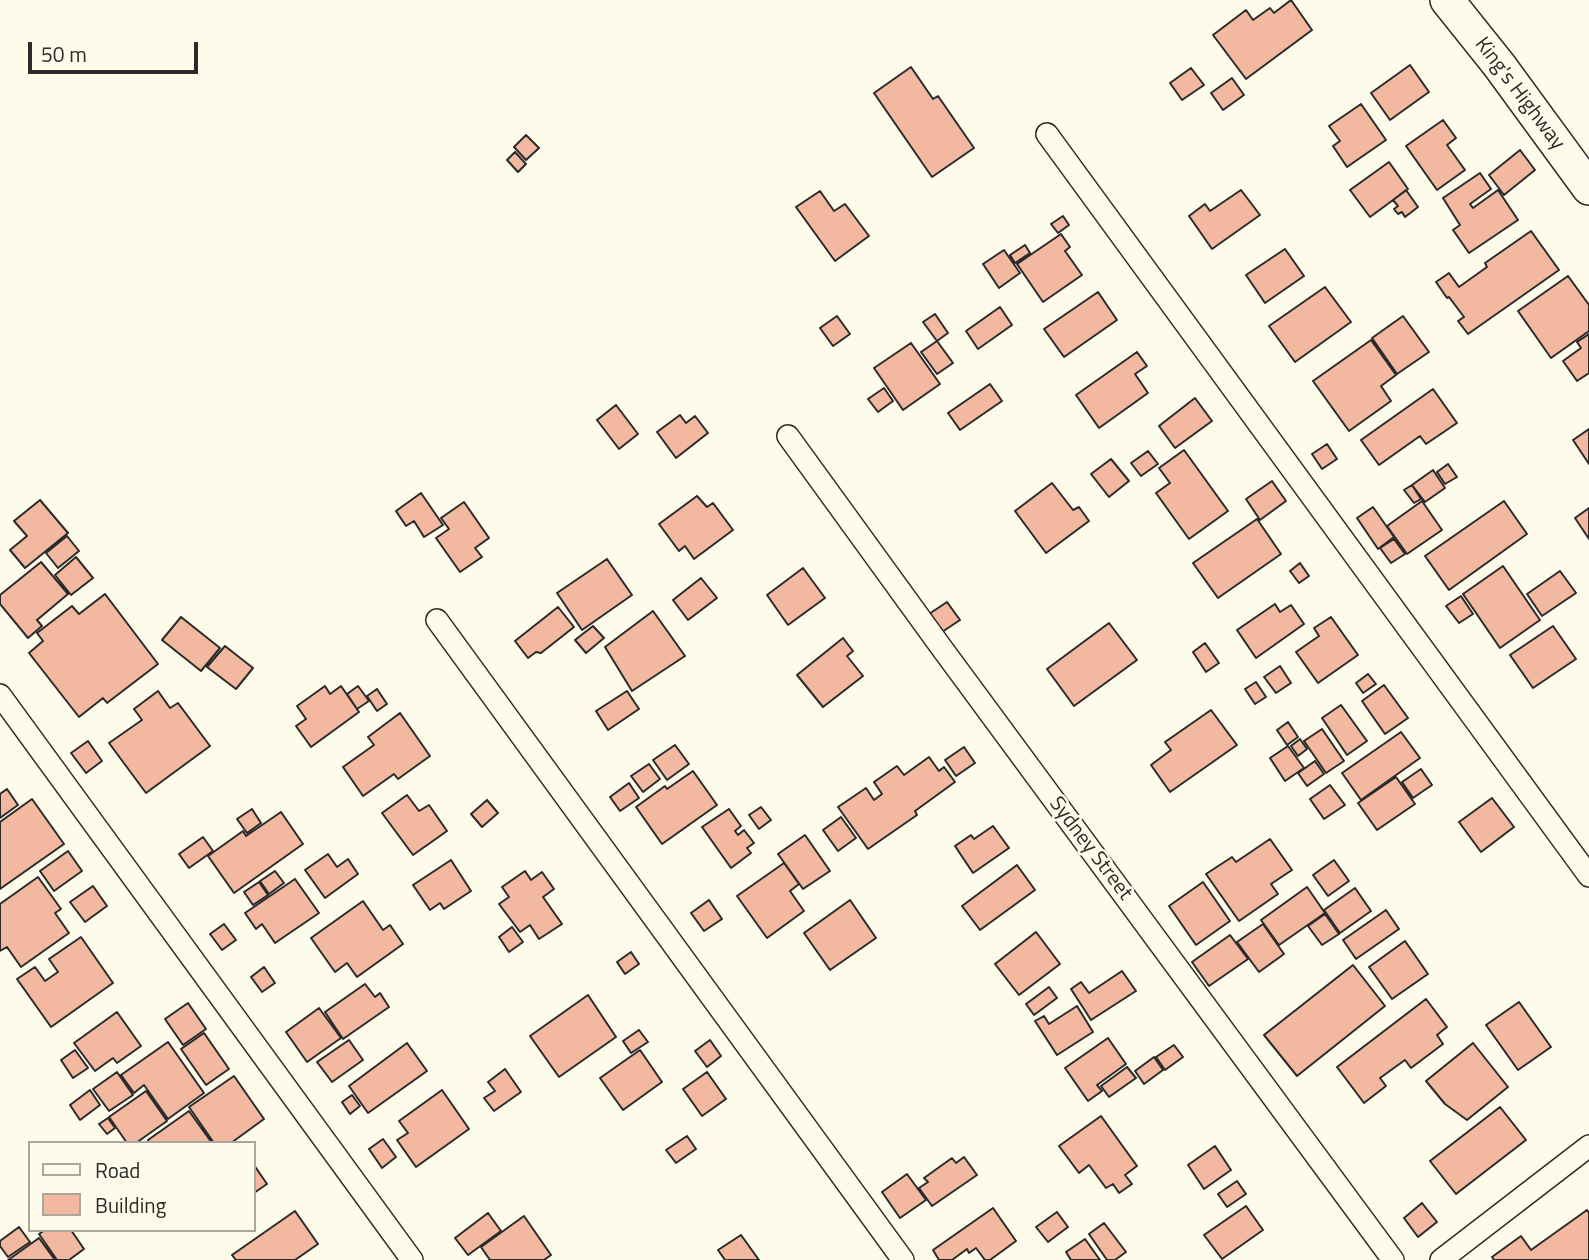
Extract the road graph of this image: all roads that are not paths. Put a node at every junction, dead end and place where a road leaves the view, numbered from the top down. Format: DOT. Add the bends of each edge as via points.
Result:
graph roads {
  1 [pos="1447,0"];
  2 [pos="1047,134"];
  3 [pos="1589,188"];
  4 [pos="788,436"];
  5 [pos="437,620"];
  6 [pos="0,695"];
  7 [pos="1589,876"];
  8 [pos="1589,1146"];
  9 [pos="412,1260"];
  10 [pos="903,1260"];
  11 [pos="1392,1260"];
  12 [pos="1441,1260"];
  1 -- 3 [label="highway, King's Highway"];
  2 -- 7 [label="street"];
  4 -- 11 [label="street, Sydney Street"];
  5 -- 10 [label="street"];
  6 -- 9 [label="street"];
  8 -- 12 [label="street"];
}
